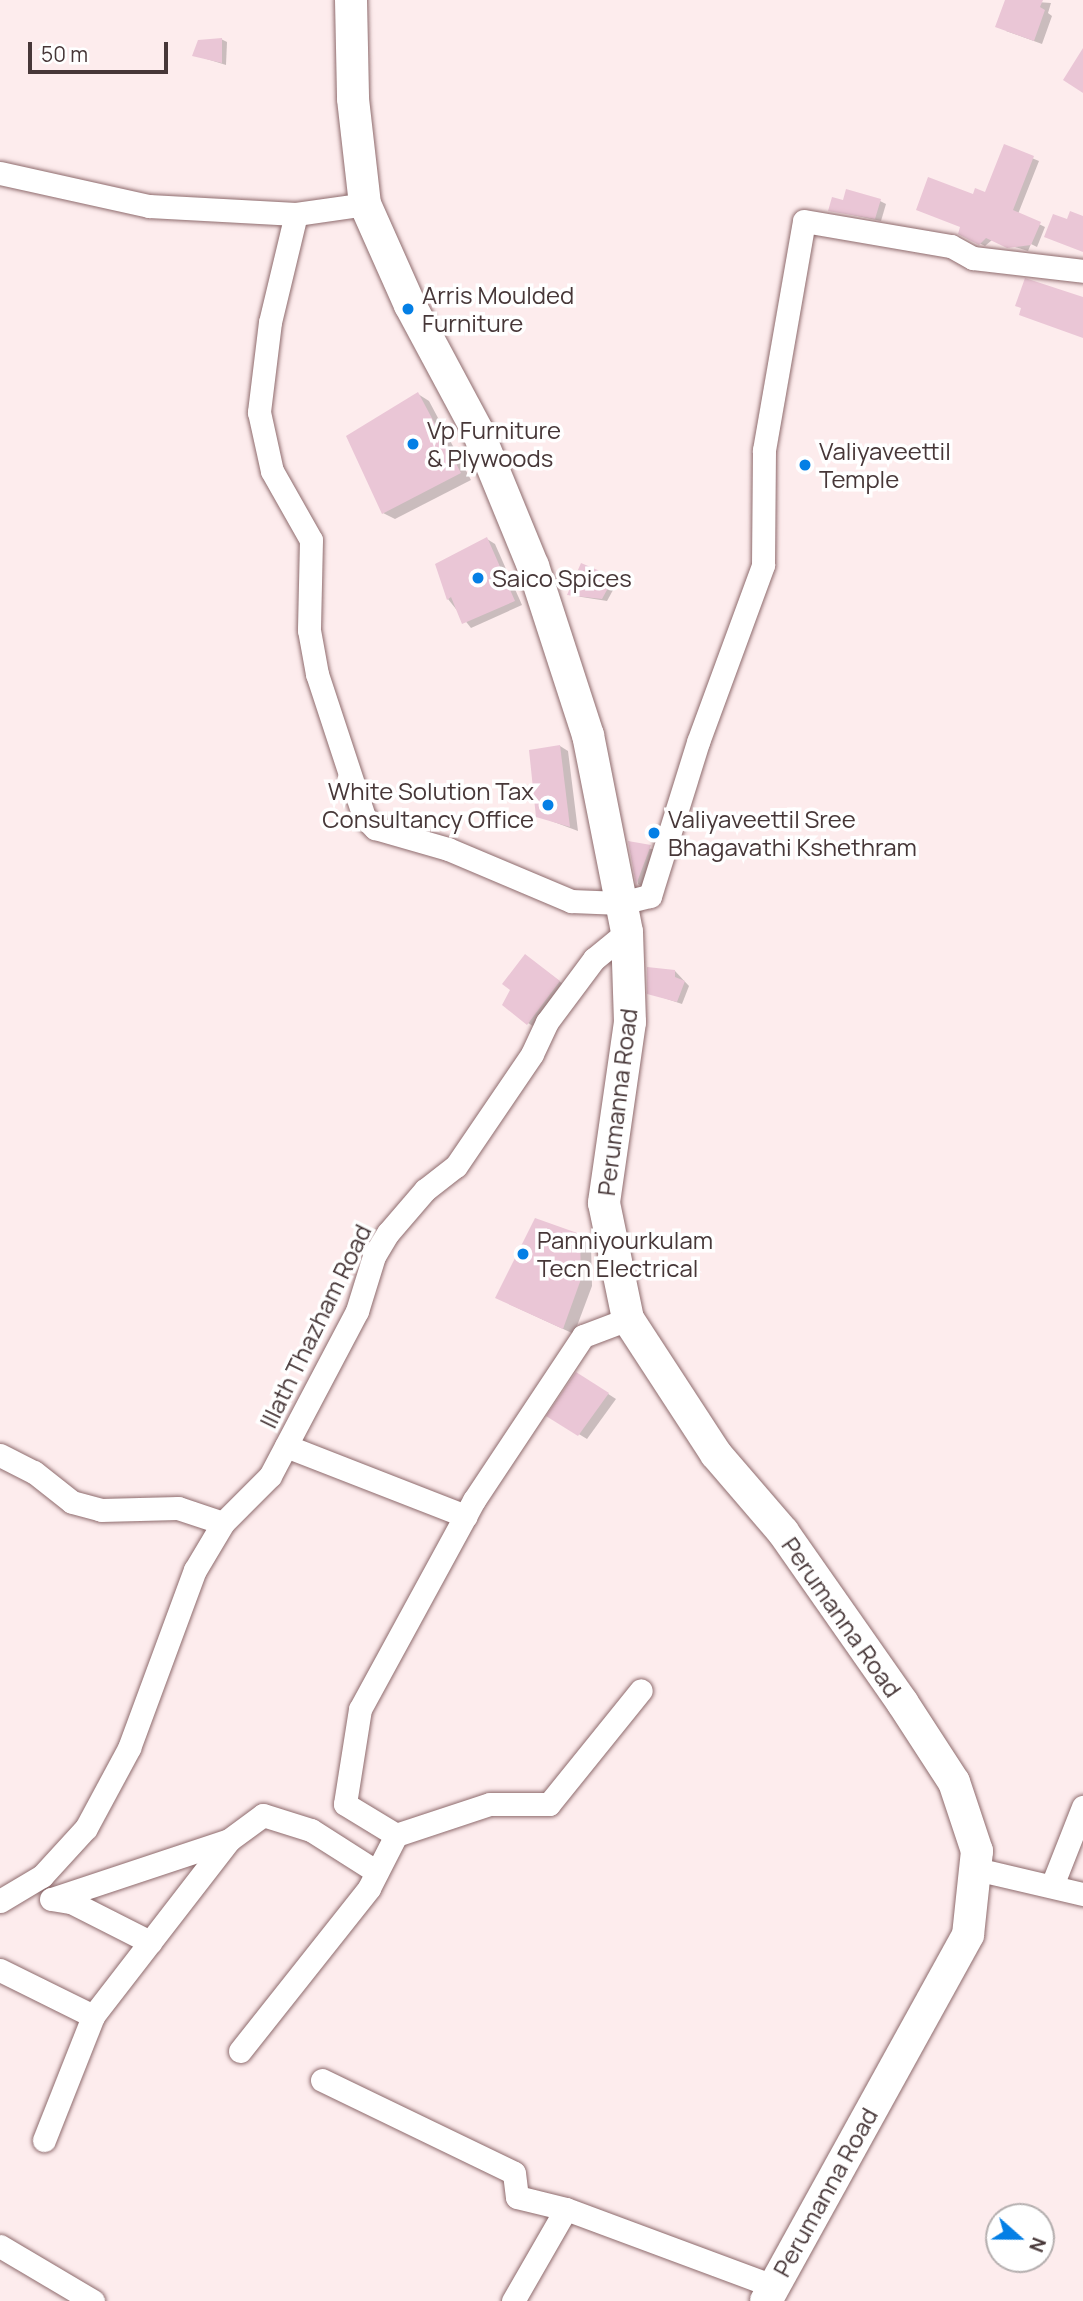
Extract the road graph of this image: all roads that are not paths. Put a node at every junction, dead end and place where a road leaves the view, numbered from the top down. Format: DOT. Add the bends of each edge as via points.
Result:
graph roads {
  1 [pos="351,0"];
  2 [pos="0,173"];
  3 [pos="365,204"];
  4 [pos="296,214"];
  5 [pos="1083,271"];
  6 [pos="624,918"];
  7 [pos="628,1320"];
  8 [pos="286,1446"];
  9 [pos="0,1455"];
  10 [pos="466,1516"];
  11 [pos="223,1523"];
  12 [pos="641,1690"];
  13 [pos="1083,1807"];
  14 [pos="397,1835"];
  15 [pos="229,1840"];
  16 [pos="976,1869"];
  17 [pos="377,1872"];
  18 [pos="1053,1883"];
  19 [pos="1083,1894"];
  20 [pos="7,1897"];
  21 [pos="52,1899"];
  22 [pos="150,1942"];
  23 [pos="0,1970"];
  24 [pos="93,2016"];
  25 [pos="240,2051"];
  26 [pos="322,2080"];
  27 [pos="44,2140"];
  28 [pos="566,2209"];
  29 [pos="0,2246"];
  30 [pos="769,2293"];
  31 [pos="92,2301"];
  32 [pos="513,2301"];
  1 -- 3 [label="main road, Perumanna Road" via="353,99"];
  2 -- 4 [label="street" via="149,206"];
  3 -- 4 [label="street"];
  3 -- 6 [label="main road, Perumanna Road" via="410,305 478,432 533,566 588,735"];
  4 -- 6 [label="street" via="270,322 259,412 272,471 311,540 309,630 317,674 364,817 375,828 448,849 560,898"];
  5 -- 6 [label="street" via="984,260 951,246 804,221 764,450 763,565 698,742 650,896"];
  6 -- 7 [label="main road, Perumanna Road" via="628,1051 604,1203"];
  6 -- 8 [label="street, Illath Thazham Road" via="547,1022 532,1054 456,1166 425,1190 388,1234 374,1256 357,1311"];
  7 -- 10 [label="street" via="583,1336 507,1446"];
  7 -- 16 [label="main road, Perumanna Road" via="716,1454 799,1554 954,1782 977,1851"];
  8 -- 10 [label="street"];
  8 -- 11 [label="street, Illath Thazham Road" via="270,1476"];
  9 -- 11 [label="street" via="34,1472 72,1502 101,1510 178,1508"];
  10 -- 14 [label="street" via="360,1709 345,1804"];
  11 -- 20 [label="street, Illath Thazham Road" via="180,1602 130,1748 86,1828 42,1876"];
  12 -- 14 [label="street" via="549,1804 490,1804"];
  13 -- 18 [label="street"];
  14 -- 17 [label="street"];
  15 -- 17 [label="street" via="262,1815 311,1830"];
  15 -- 21 [label="street"];
  15 -- 22 [label="street"];
  16 -- 18 [label="street"];
  16 -- 30 [label="main road, Perumanna Road" via="968,1935"];
  17 -- 25 [label="street"];
  18 -- 19 [label="street"];
  20 -- 21 [label="street"];
  21 -- 22 [label="street" via="71,1902"];
  22 -- 24 [label="street"];
  23 -- 24 [label="street"];
  24 -- 27 [label="street"];
  26 -- 28 [label="street" via="514,2172 517,2197"];
  28 -- 30 [label="street"];
  28 -- 32 [label="street"];
  29 -- 31 [label="street"];
}
